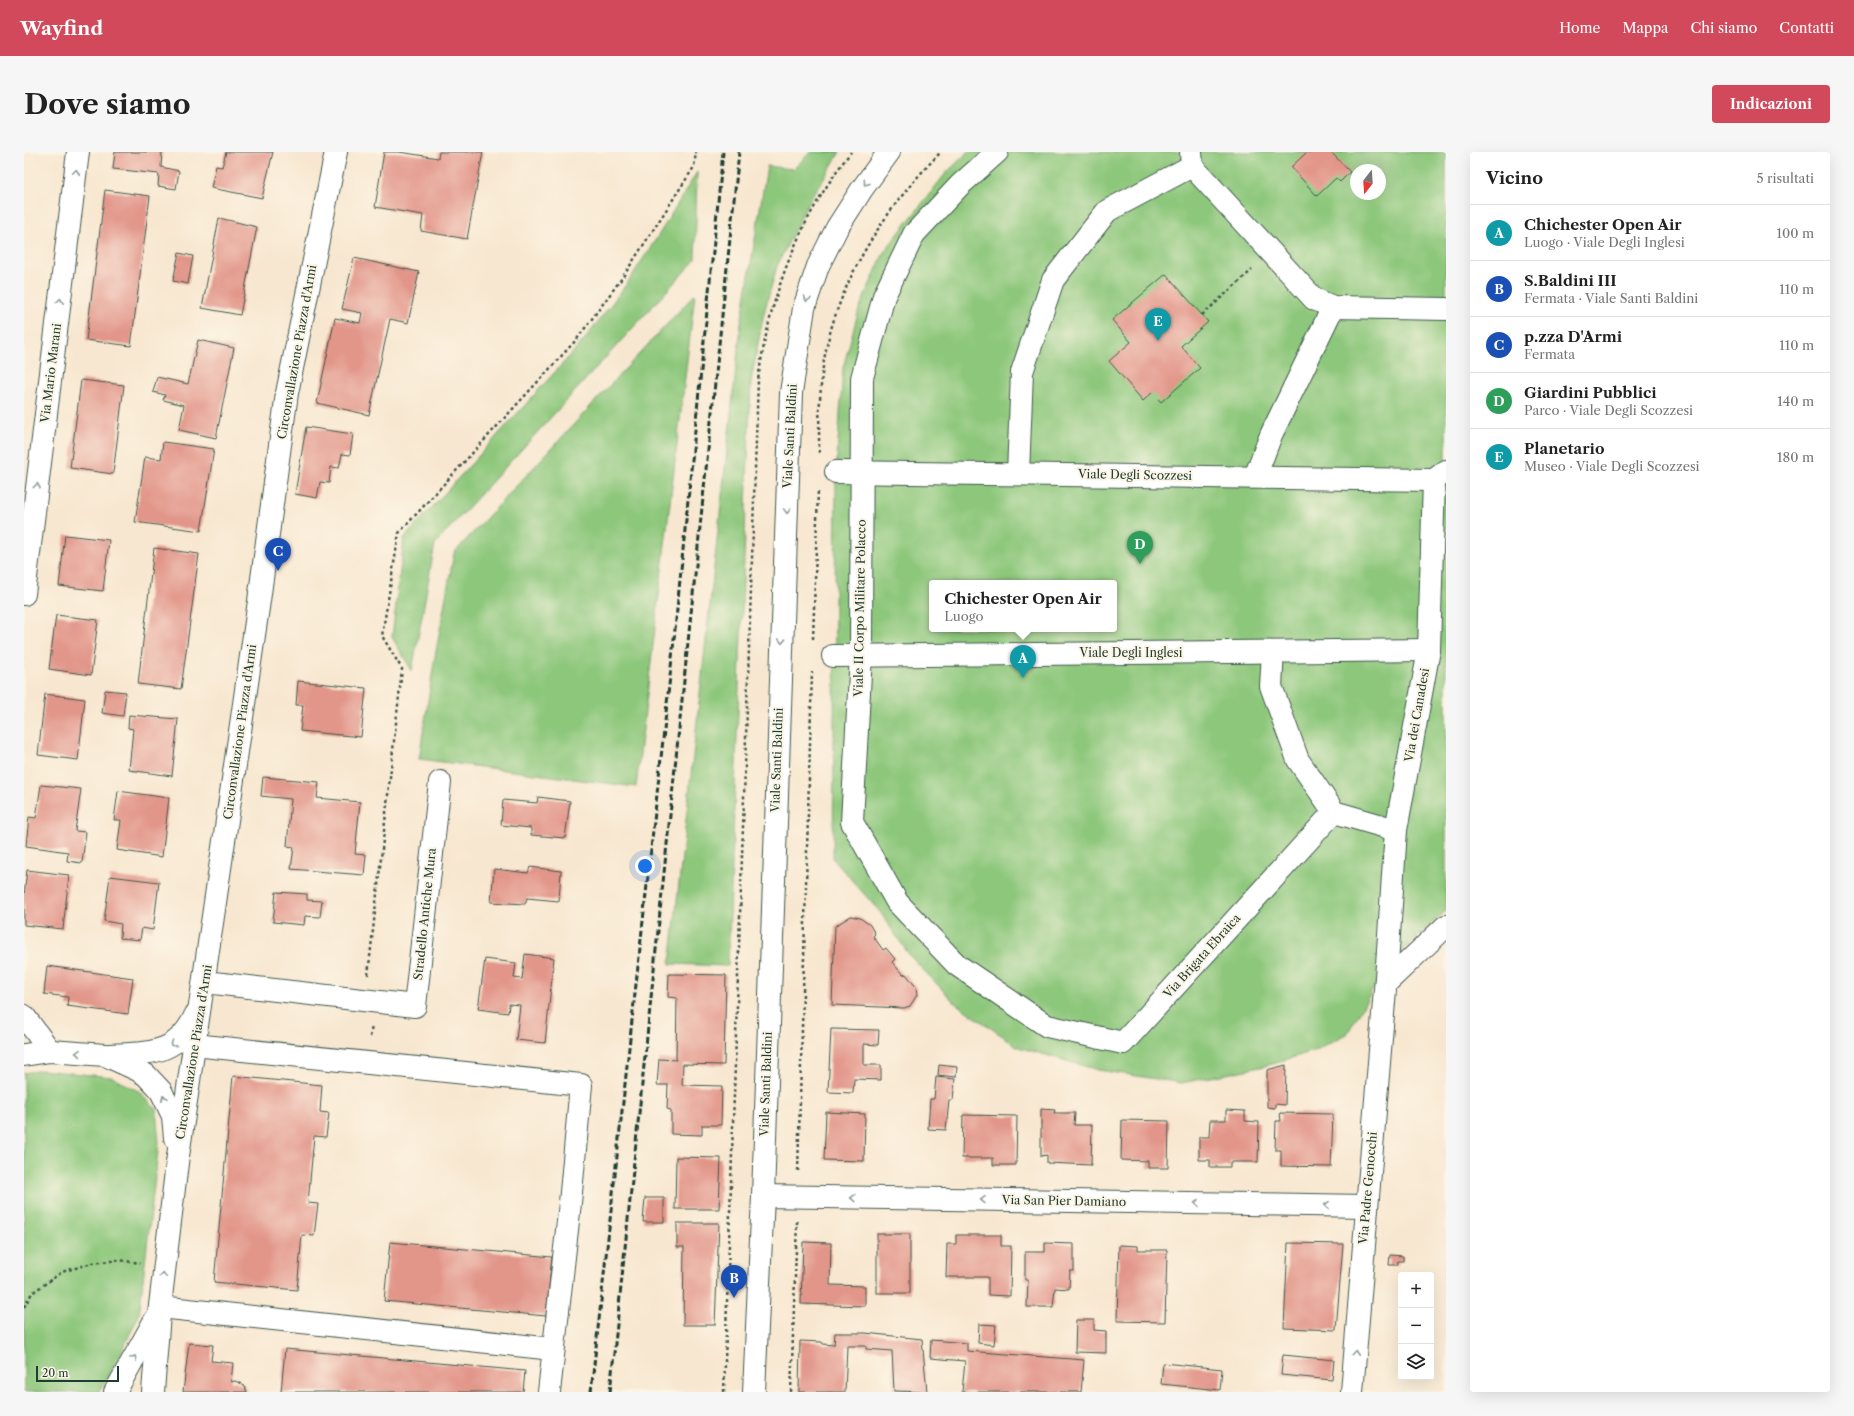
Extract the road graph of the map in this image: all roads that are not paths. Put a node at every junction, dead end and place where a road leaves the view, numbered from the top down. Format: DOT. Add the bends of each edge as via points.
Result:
graph roads {
  1 [pos="78,152"];
  2 [pos="336,152"];
  3 [pos="889,152"];
  4 [pos="997,152"];
  5 [pos="1191,159"];
  6 [pos="1333,307"];
  7 [pos="1446,309"];
  8 [pos="836,472"];
  9 [pos="861,472"];
  10 [pos="1018,474"];
  11 [pos="1440,475"];
  12 [pos="1255,477"];
  13 [pos="24,594"];
  14 [pos="1429,650"];
  15 [pos="1273,652"];
  16 [pos="861,655"];
  17 [pos="833,656"];
  18 [pos="440,782"];
  19 [pos="1334,812"];
  20 [pos="1396,830"];
  21 [pos="1446,926"];
  22 [pos="1386,974"];
  23 [pos="203,991"];
  24 [pos="24,1016"];
  25 [pos="1047,1026"];
  26 [pos="194,1045"];
  27 [pos="50,1051"];
  28 [pos="24,1055"];
  29 [pos="105,1055"];
  30 [pos="177,1163"];
  31 [pos="763,1196"];
  32 [pos="1366,1206"];
  33 [pos="159,1310"];
  34 [pos="553,1349"];
  35 [pos="115,1392"];
  36 [pos="153,1392"];
  37 [pos="548,1392"];
  38 [pos="754,1392"];
  39 [pos="1352,1392"];
  13 -- 1 [label="street, Via Mario Marani, one-way"];
  2 -- 23 [label="street, Circonvallazione Piazza d'Armi" via="287,393"];
  3 -- 31 [label="street, Viale Santi Baldini, one-way" via="837,228 818,266 804,308 791,393"];
  4 -- 9 [label="street, Viale II Corpo Militare Polacco" via="960,184 914,234 884,296 862,378"];
  5 -- 6 [label="street" via="1314,299"];
  5 -- 10 [label="street" via="1107,211 1053,280 1022,372"];
  6 -- 7 [label="street"];
  6 -- 12 [label="street" via="1271,435"];
  8 -- 9 [label="street, Viale Degli Scozzesi"];
  9 -- 10 [label="street, Viale Degli Scozzesi"];
  9 -- 16 [label="street, Viale II Corpo Militare Polacco"];
  10 -- 12 [label="street, Viale Degli Scozzesi"];
  11 -- 12 [label="street, Viale Degli Scozzesi"];
  11 -- 14 [label="street, Via dei Canadesi"];
  14 -- 15 [label="street, Viale Degli Inglesi"];
  14 -- 20 [label="street, Via dei Canadesi"];
  15 -- 16 [label="street, Viale Degli Inglesi"];
  15 -- 19 [label="street" via="1271,686 1298,760"];
  16 -- 17 [label="street, Viale Degli Inglesi"];
  16 -- 25 [label="street, Viale II Corpo Militare Polacco" via="852,822 897,902 957,965"];
  18 -- 23 [label="street, Stradello Antiche Mura" via="415,1006 375,1001"];
  19 -- 20 [label="street"];
  19 -- 25 [label="street, Via Brigata Ebraica" via="1123,1043"];
  20 -- 22 [label="street, Via dei Canadesi"];
  21 -- 22 [label="street"];
  22 -- 32 [label="street, Via Padre Genocchi"];
  23 -- 26 [label="street, Circonvallazione Piazza d'Armi"];
  23 -- 29 [label="street, one-way" via="193,1021 170,1046 151,1053"];
  24 -- 27 [label="street"];
  26 -- 30 [label="street, Circonvallazione Piazza d'Armi"];
  26 -- 34 [label="street" via="581,1085"];
  27 -- 28 [label="street"];
  29 -- 27 [label="street, one-way"];
  30 -- 29 [label="street, one-way" via="173,1116 161,1091 146,1075"];
  33 -- 30 [label="street, Circonvallazione Piazza d'Armi, one-way"];
  32 -- 31 [label="street, Via San Pier Damiano, one-way"];
  31 -- 38 [label="street, Viale Santi Baldini"];
  39 -- 32 [label="street, Via Padre Genocchi, one-way"];
  33 -- 34 [label="street"];
  35 -- 33 [label="street, Circonvallazione Piazza d'Armi, one-way"];
  33 -- 36 [label="street, Circonvallazione Piazza d'Armi"];
  34 -- 37 [label="street"];
}
